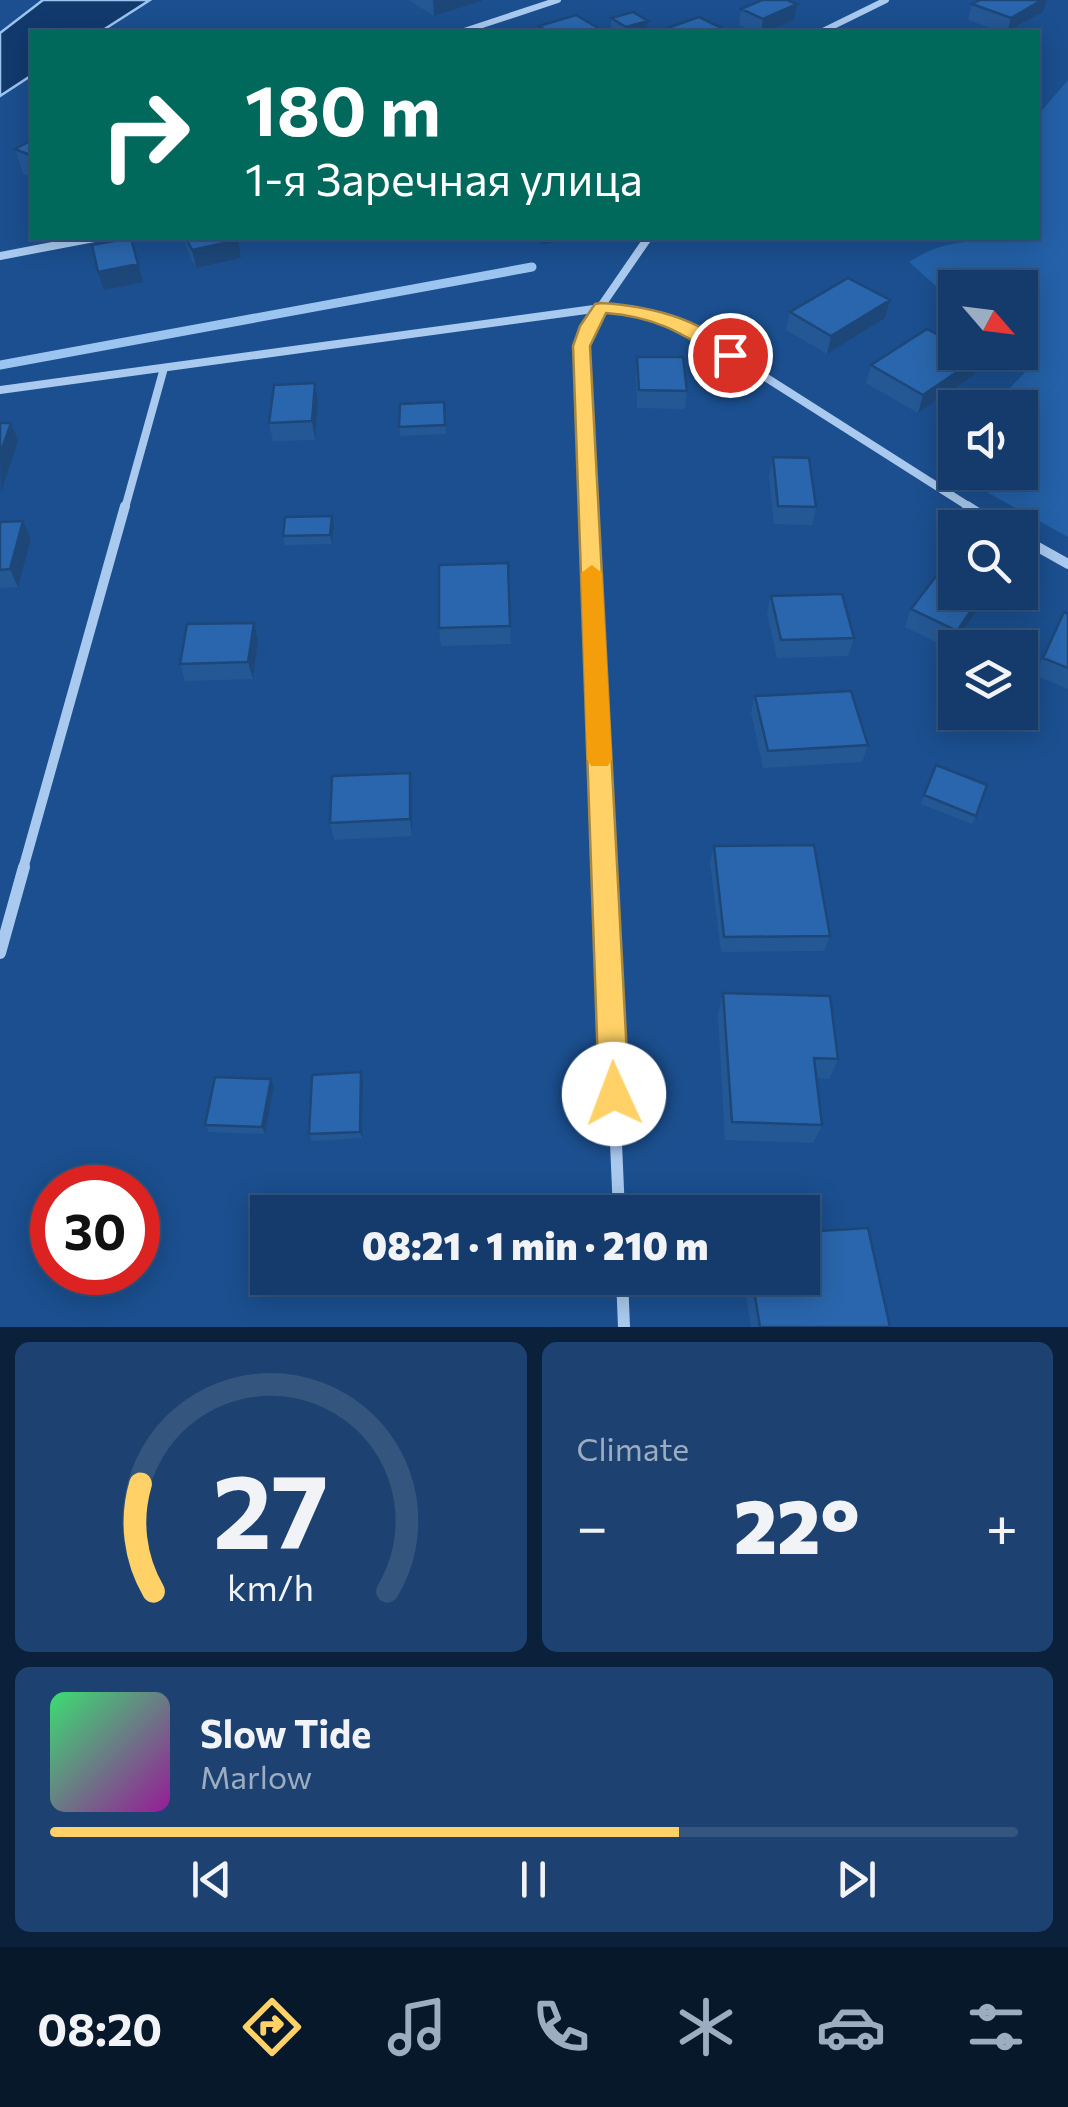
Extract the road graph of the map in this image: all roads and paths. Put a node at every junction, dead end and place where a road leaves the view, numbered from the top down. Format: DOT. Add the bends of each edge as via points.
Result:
graph roads {
  1 [pos="558,0"];
  2 [pos="886,0"];
  3 [pos="467,30"];
  4 [pos="825,30"];
  5 [pos="45,240"];
  6 [pos="83,240"];
  7 [pos="647,240"];
  8 [pos="30,250"];
  9 [pos="0,256"];
  10 [pos="601,308"];
  11 [pos="164,368"];
  12 [pos="0,390"];
  13 [pos="974,510"];
  14 [pos="1038,548"];
  15 [pos="1068,564"];
  16 [pos="0,952"];
  17 [pos="618,1195"];
  18 [pos="623,1295"];
  19 [pos="624,1327"];
  1 -- 3 [label="street"];
  2 -- 4 [label="street"];
  5 -- 8 [label="street"];
  6 -- 8 [label="street"];
  7 -- 10 [label="street"];
  8 -- 9 [label="street"];
  10 -- 11 [label="street"];
  10 -- 13 [label="street" via="642,310 685,327"];
  10 -- 17 [label="street" via="582,346"];
  11 -- 12 [label="street"];
  11 -- 16 [label="street"];
  14 -- 15 [label="street"];
  18 -- 19 [label="street"];
}
